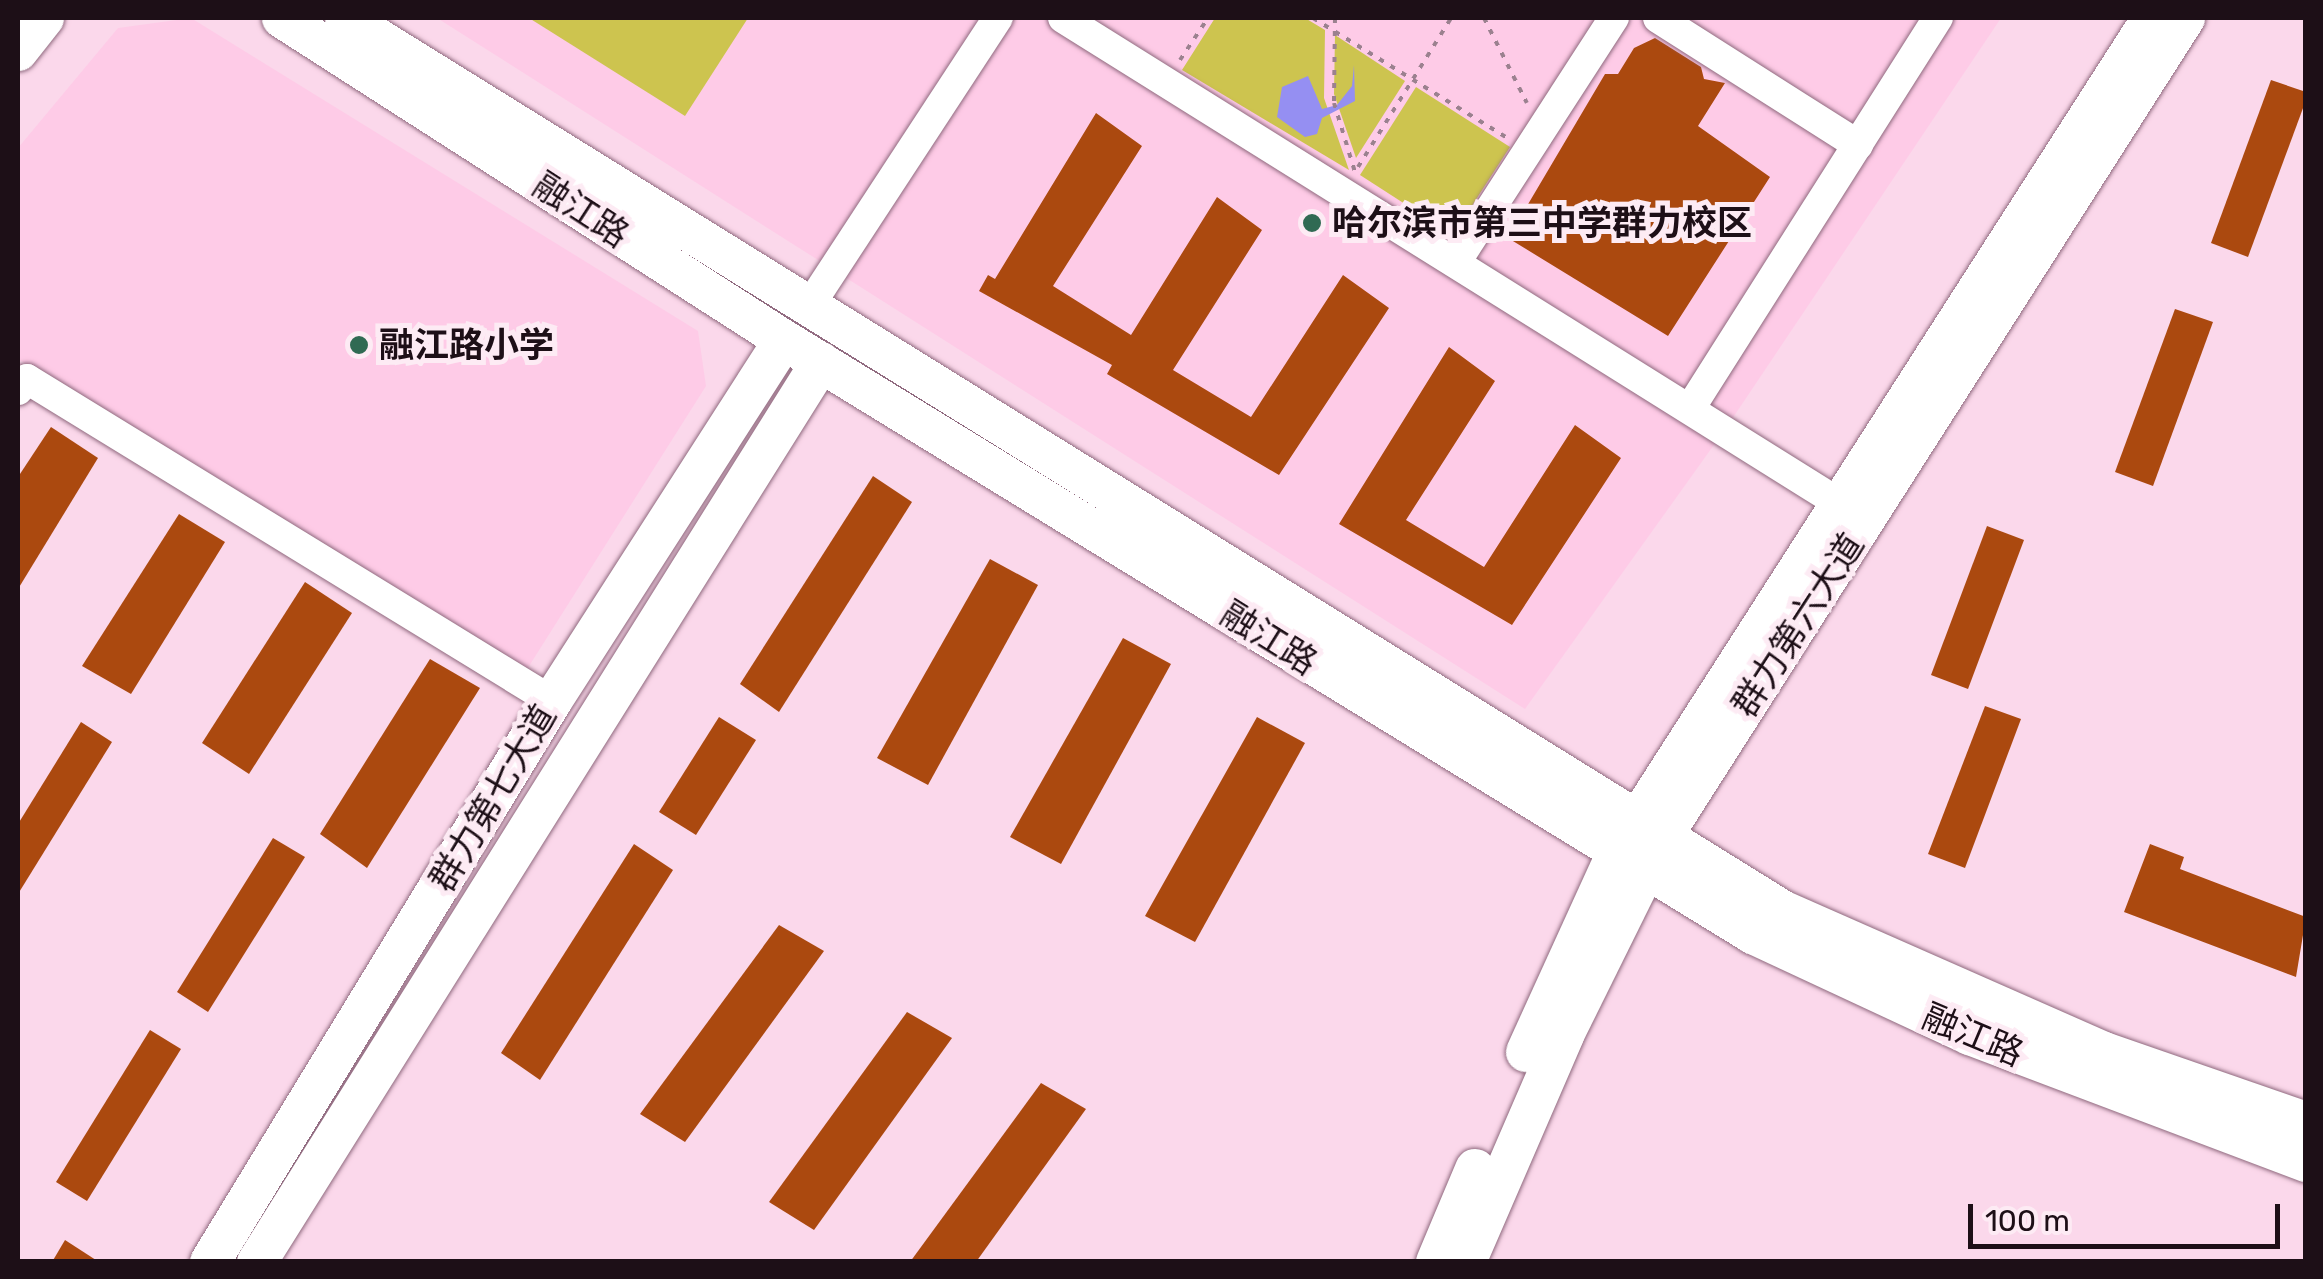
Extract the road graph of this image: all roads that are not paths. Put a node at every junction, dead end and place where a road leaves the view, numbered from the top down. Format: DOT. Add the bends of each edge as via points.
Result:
graph roads {
  1 [pos="44,18"];
  2 [pos="282,18"];
  3 [pos="345,18"];
  4 [pos="998,18"];
  5 [pos="1063,18"];
  6 [pos="1614,18"];
  7 [pos="1658,18"];
  8 [pos="1938,18"];
  9 [pos="2152,18"];
  10 [pos="2186,18"];
  11 [pos="18,51"];
  12 [pos="1858,145"];
  13 [pos="1456,262"];
  14 [pos="808,308"];
  15 [pos="784,340"];
  16 [pos="822,362"];
  17 [pos="18,390"];
  18 [pos="1691,407"];
  19 [pos="1838,504"];
  20 [pos="552,702"];
  21 [pos="1639,846"];
  22 [pos="2306,1122"];
  23 [pos="2306,1162"];
  24 [pos="210,1262"];
  25 [pos="256,1262"];
  26 [pos="1436,1262"];
  27 [pos="1466,1262"];
  1 -- 11 [label="main road"];
  2 -- 15 [label="main road, 融江路"];
  3 -- 14 [label="main road, 融江路"];
  4 -- 14 [label="lane"];
  5 -- 13 [label="lane" via="1166,82 1350,180"];
  6 -- 13 [label="lane"];
  7 -- 12 [label="lane"];
  8 -- 12 [label="lane"];
  9 -- 19 [label="main road, 群力第六大道"];
  10 -- 21 [label="main road, 群力第六大道"];
  12 -- 18 [label="lane"];
  13 -- 18 [label="lane"];
  14 -- 21 [label="main road, 融江路"];
  15 -- 16 [label="main road, 融江路"];
  15 -- 20 [label="main road, 群力第七大道"];
  16 -- 21 [label="main road, 融江路"];
  16 -- 25 [label="main road, 群力第七大道"];
  17 -- 20 [label="lane" via="27,379"];
  18 -- 19 [label="lane"];
  19 -- 21 [label="main road, 群力第六大道"];
  20 -- 24 [label="main road, 群力第七大道"];
  21 -- 22 [label="main road, 融江路" via="1976,1000"];
  21 -- 23 [label="main road, 融江路" via="1753,934 1970,1035"];
  21 -- 26 [label="main road, 群力第六大道"];
  21 -- 27 [label="main road, 群力第六大道"];
}
